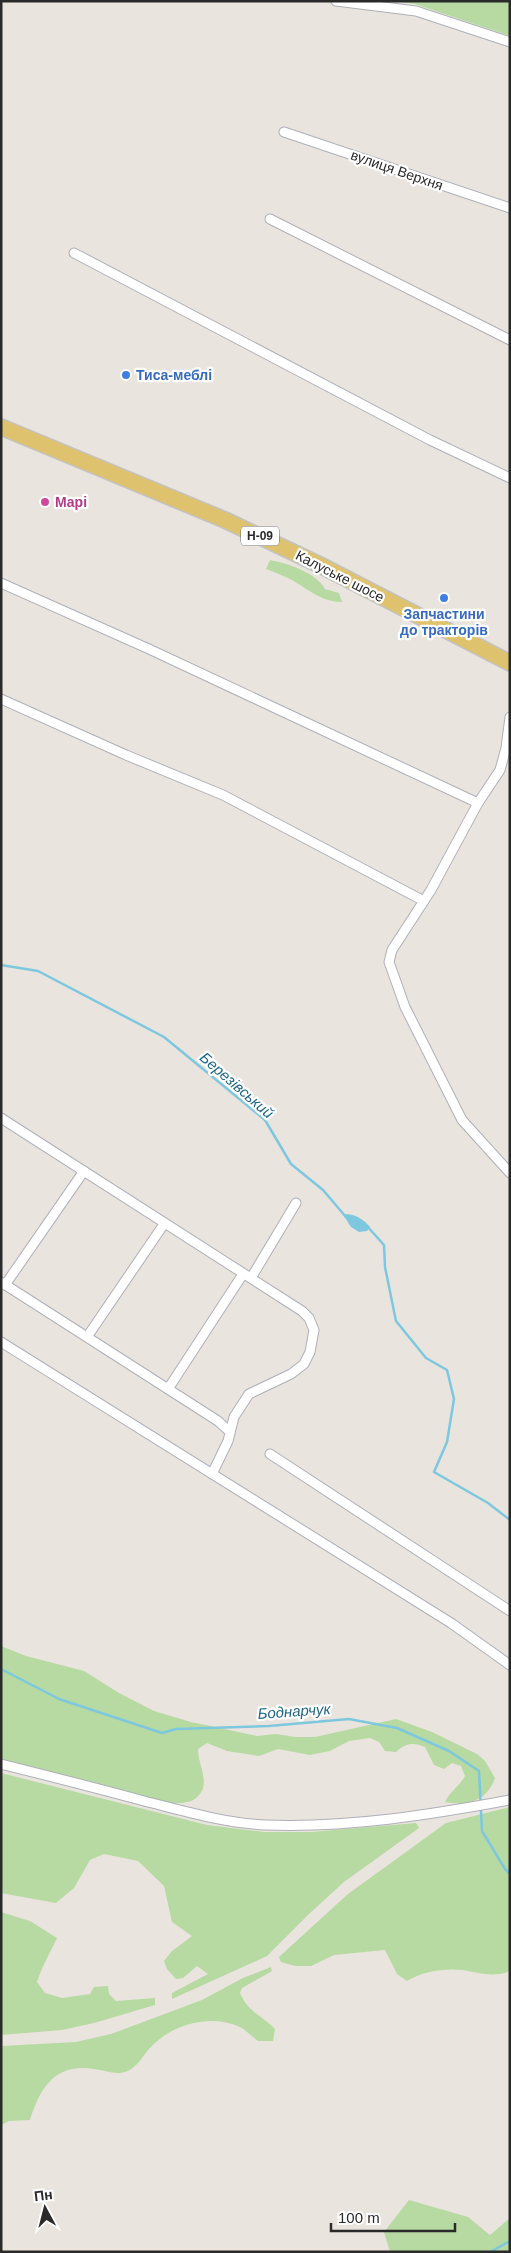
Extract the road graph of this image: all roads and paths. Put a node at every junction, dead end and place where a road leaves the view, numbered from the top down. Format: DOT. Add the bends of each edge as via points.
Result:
graph roads {
  1 [pos="336,1"];
  2 [pos="510,42"];
  3 [pos="284,132"];
  4 [pos="510,208"];
  5 [pos="270,219"];
  6 [pos="74,253"];
  7 [pos="510,340"];
  8 [pos="1,428"];
  9 [pos="510,478"];
  10 [pos="1,583"];
  11 [pos="510,663"];
  12 [pos="1,699"];
  13 [pos="510,717"];
  14 [pos="478,803"];
  15 [pos="424,901"];
  16 [pos="3,1122"];
  17 [pos="84,1172"];
  18 [pos="510,1173"];
  19 [pos="296,1202"];
  20 [pos="164,1224"];
  21 [pos="247,1276"];
  22 [pos="3,1283"];
  23 [pos="88,1337"];
  24 [pos="1,1342"];
  25 [pos="168,1389"];
  26 [pos="230,1432"];
  27 [pos="270,1454"];
  28 [pos="212,1474"];
  29 [pos="510,1611"];
  30 [pos="510,1665"];
  31 [pos="1,1764"];
  32 [pos="510,1800"];
  1 -- 2 [label="street" via="416,11"];
  3 -- 4 [label="street, вулиця Верхня"];
  5 -- 7 [label="street"];
  6 -- 9 [label="street" via="430,440"];
  8 -- 11 [label="main road, Калуське шосе / Н-09" via="225,520"];
  10 -- 14 [label="street" via="148,648"];
  12 -- 15 [label="street" via="223,795"];
  13 -- 14 [label="street" via="500,770"];
  14 -- 15 [label="street"];
  15 -- 18 [label="street" via="392,950 389,962 405,1007 462,1120"];
  16 -- 17 [label="street"];
  17 -- 20 [label="street"];
  17 -- 22 [label="street"];
  19 -- 21 [label="street"];
  20 -- 21 [label="street"];
  20 -- 23 [label="street"];
  21 -- 25 [label="street"];
  21 -- 26 [label="street" via="302,1310 314,1330 313,1340 304,1364 291,1374 249,1394 234,1417"];
  22 -- 23 [label="street"];
  23 -- 25 [label="street"];
  24 -- 28 [label="street"];
  25 -- 26 [label="street"];
  26 -- 28 [label="street"];
  27 -- 29 [label="street"];
  28 -- 30 [label="street" via="451,1624"];
  31 -- 32 [label="street" via="185,1812 266,1825 325,1824 435,1814"];
}
